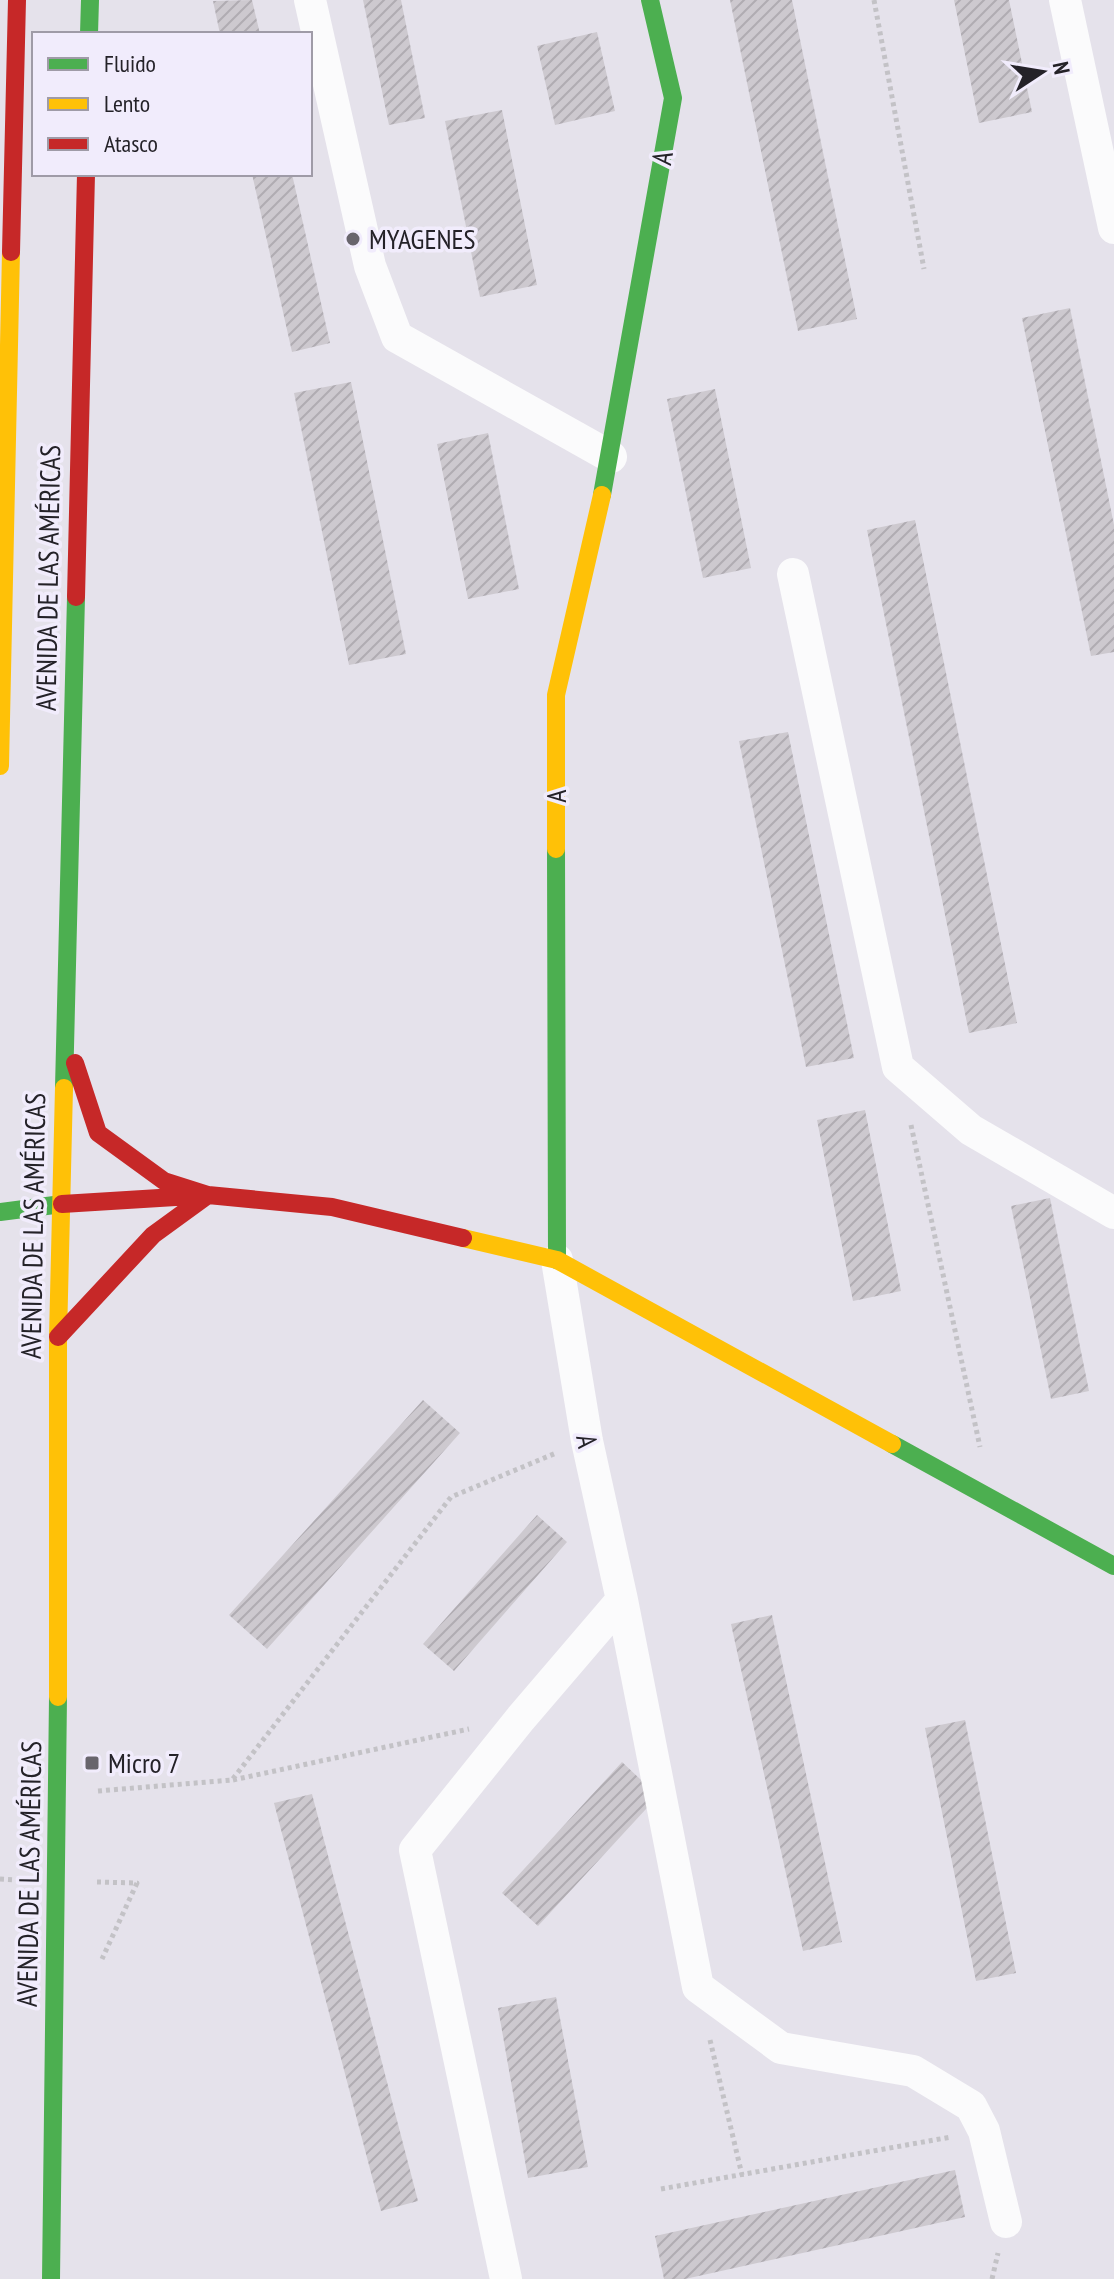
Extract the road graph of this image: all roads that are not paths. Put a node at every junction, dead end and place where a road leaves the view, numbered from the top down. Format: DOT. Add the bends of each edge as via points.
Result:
graph roads {
  1 [pos="17,0"];
  2 [pos="90,0"];
  3 [pos="310,0"];
  4 [pos="650,0"];
  5 [pos="1065,0"];
  6 [pos="89,32"];
  7 [pos="86,176"];
  8 [pos="1114,228"];
  9 [pos="611,457"];
  10 [pos="793,574"];
  11 [pos="0,766"];
  12 [pos="65,1035"];
  13 [pos="208,1195"];
  14 [pos="62,1204"];
  15 [pos="0,1212"];
  16 [pos="1114,1213"];
  17 [pos="557,1260"];
  18 [pos="58,1337"];
  19 [pos="1114,1566"];
  20 [pos="622,1600"];
  21 [pos="1006,2222"];
  22 [pos="51,2279"];
  23 [pos="506,2279"];
  1 -- 11 [label="main road, AVENIDA DE LAS AMÉRICAS"];
  2 -- 6 [label="main road"];
  3 -- 9 [label="street" via="370,266 397,337"];
  4 -- 9 [label="main road, A" via="673,98"];
  5 -- 8 [label="street"];
  7 -- 12 [label="main road, AVENIDA DE LAS AMÉRICAS"];
  9 -- 17 [label="main road, A" via="556,695"];
  10 -- 16 [label="street" via="898,1067 971,1130"];
  12 -- 13 [label="main road" via="98,1133 164,1181"];
  12 -- 14 [label="main road, AVENIDA DE LAS AMÉRICAS"];
  13 -- 14 [label="main road"];
  13 -- 17 [label="main road" via="332,1207"];
  13 -- 18 [label="main road" via="153,1235"];
  14 -- 15 [label="main road"];
  14 -- 18 [label="main road, AVENIDA DE LAS AMÉRICAS"];
  17 -- 19 [label="main road"];
  17 -- 20 [label="street, A" via="587,1441"];
  18 -- 22 [label="main road, AVENIDA DE LAS AMÉRICAS"];
  20 -- 21 [label="street, A" via="698,1987 781,2048 913,2071 971,2106 984,2131"];
  20 -- 23 [label="street" via="415,1850"];
}
